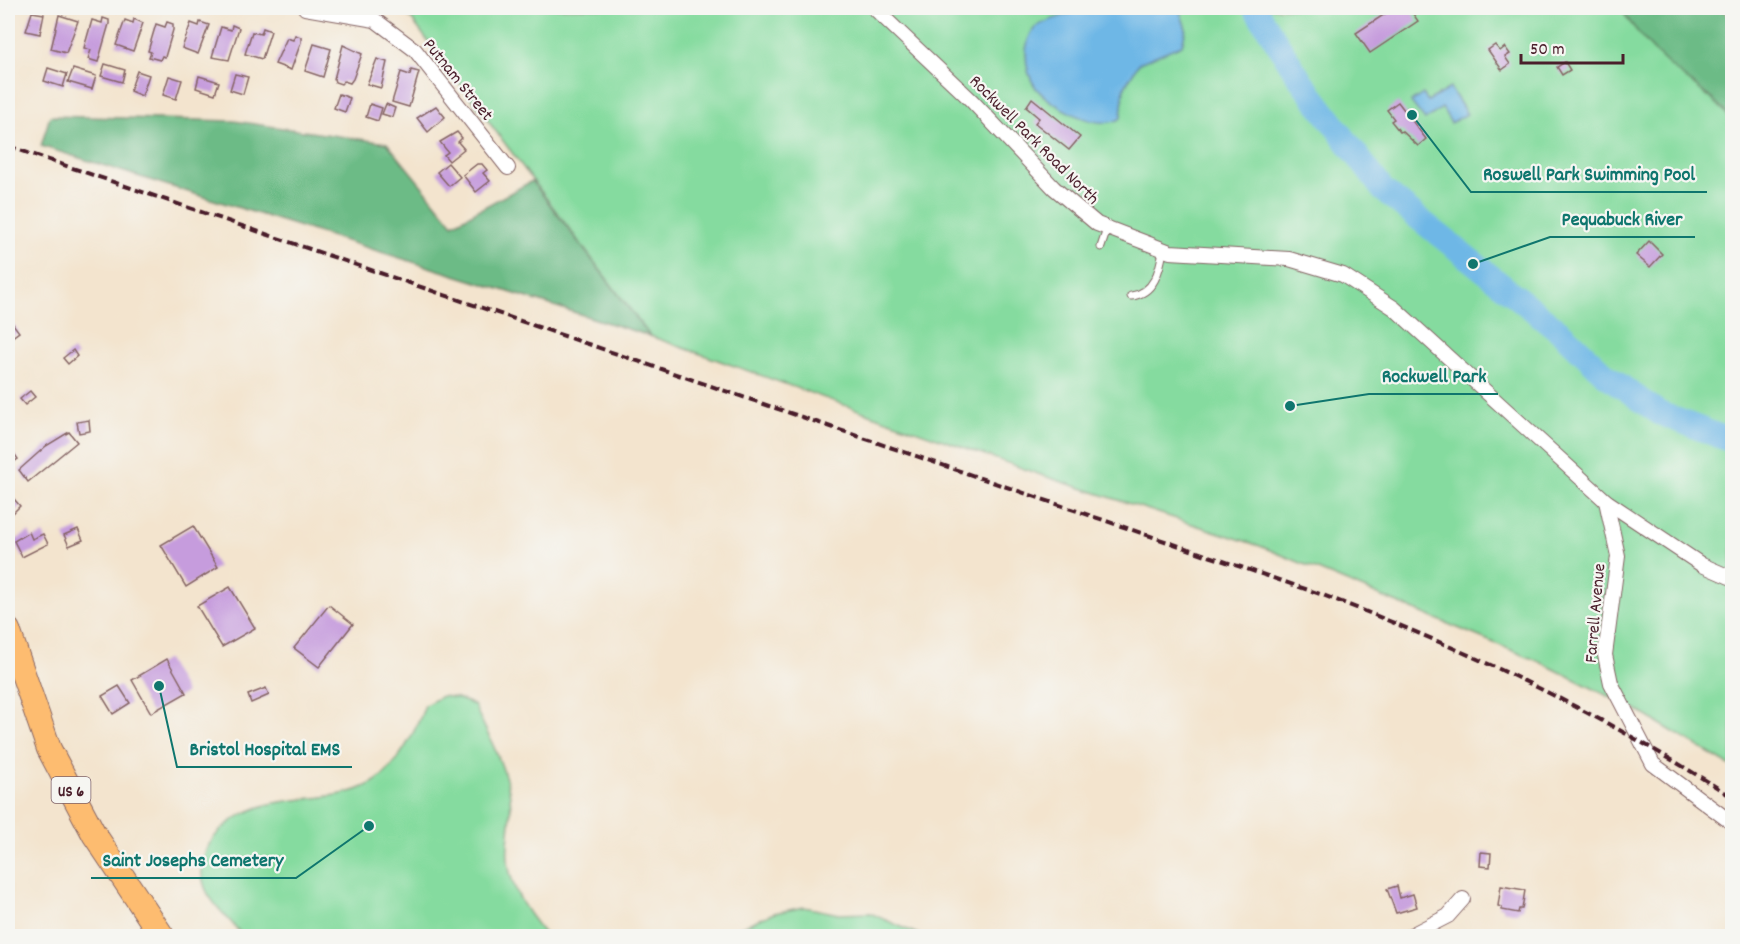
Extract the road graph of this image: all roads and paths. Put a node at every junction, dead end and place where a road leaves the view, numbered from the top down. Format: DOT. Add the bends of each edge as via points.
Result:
graph roads {
  1 [pos="305,8"];
  2 [pos="367,8"];
  3 [pos="874,8"];
  4 [pos="1729,8"];
  5 [pos="1732,11"];
  6 [pos="375,20"];
  7 [pos="508,168"];
  8 [pos="1107,229"];
  9 [pos="1101,247"];
  10 [pos="1163,250"];
  11 [pos="1131,296"];
  12 [pos="1606,501"];
  13 [pos="1732,578"];
  14 [pos="8,630"];
  15 [pos="1732,823"];
  16 [pos="1463,899"];
  17 [pos="162,936"];
  18 [pos="1409,936"];
  1 -- 6 [label="street, Putnam Street"];
  2 -- 6 [label="street"];
  3 -- 8 [label="street, Rockwell Park Road North" via="971,100 1054,188 1084,216"];
  4 -- 5 [label="street"];
  6 -- 7 [label="street, Putnam Street" via="415,50"];
  8 -- 9 [label="lane"];
  8 -- 10 [label="street, Rockwell Park Road North"];
  10 -- 11 [label="lane" via="1159,273 1150,287"];
  10 -- 12 [label="street, Rockwell Park Road North" via="1289,259 1343,275 1394,308"];
  12 -- 13 [label="street, Rockwell Park Road North" via="1701,565"];
  12 -- 15 [label="street, Farrell Avenue" via="1618,556 1605,655 1608,676 1653,764"];
  14 -- 17 [label="highway, US 6" via="49,749 94,834"];
  16 -- 18 [label="street" via="1448,916"];
}
